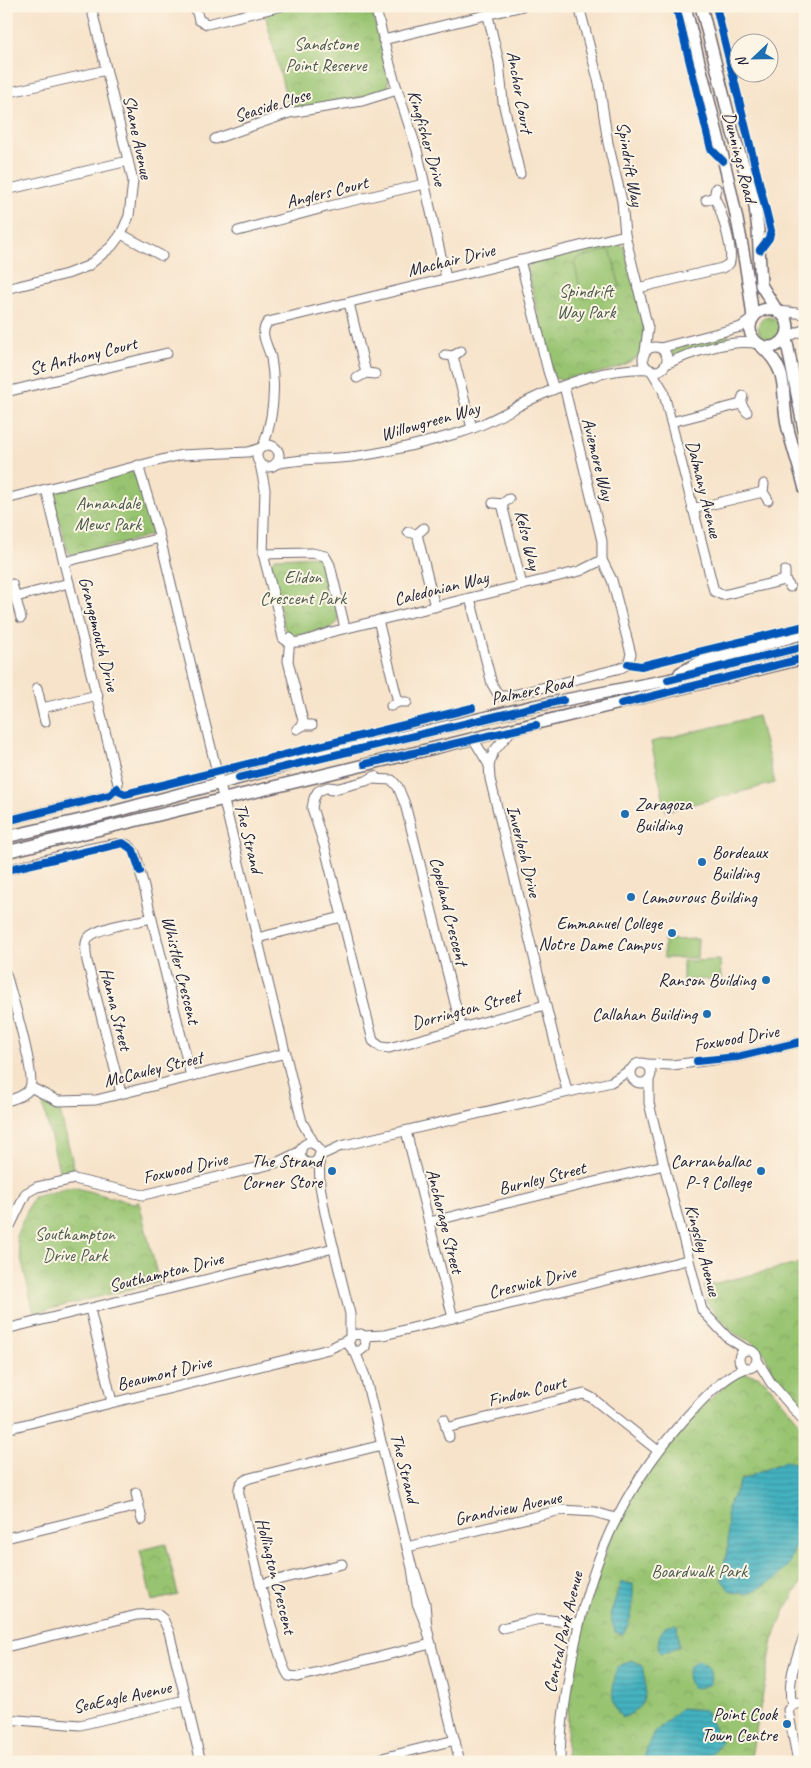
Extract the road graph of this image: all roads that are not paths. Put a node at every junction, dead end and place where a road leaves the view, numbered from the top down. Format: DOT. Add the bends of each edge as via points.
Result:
graph roads {
  1 [pos="91,6"];
  2 [pos="195,6"];
  3 [pos="282,6"];
  4 [pos="375,6"];
  5 [pos="523,6"];
  6 [pos="579,6"];
  7 [pos="685,6"];
  8 [pos="701,6"];
  9 [pos="488,16"];
  10 [pos="383,40"];
  11 [pos="106,70"];
  12 [pos="397,90"];
  13 [pos="6,93"];
  14 [pos="215,139"];
  15 [pos="128,161"];
  16 [pos="520,174"];
  17 [pos="424,184"];
  18 [pos="6,190"];
  19 [pos="712,195"];
  20 [pos="238,231"];
  21 [pos="121,234"];
  22 [pos="626,235"];
  23 [pos="162,256"];
  24 [pos="520,260"];
  25 [pos="446,278"];
  26 [pos="638,288"];
  27 [pos="6,289"];
  28 [pos="349,302"];
  29 [pos="778,311"];
  30 [pos="805,314"];
  31 [pos="753,318"];
  32 [pos="648,328"];
  33 [pos="805,329"];
  34 [pos="786,338"];
  35 [pos="759,344"];
  36 [pos="659,348"];
  37 [pos="167,353"];
  38 [pos="645,353"];
  39 [pos="453,354"];
  40 [pos="665,366"];
  41 [pos="650,369"];
  42 [pos="618,371"];
  43 [pos="357,378"];
  44 [pos="564,386"];
  45 [pos="554,389"];
  46 [pos="663,390"];
  47 [pos="6,392"];
  48 [pos="744,404"];
  49 [pos="671,422"];
  50 [pos="270,427"];
  51 [pos="472,428"];
  52 [pos="805,435"];
  53 [pos="262,447"];
  54 [pos="276,449"];
  55 [pos="230,453"];
  56 [pos="301,459"];
  57 [pos="260,463"];
  58 [pos="141,464"];
  59 [pos="275,464"];
  60 [pos="46,489"];
  61 [pos="265,489"];
  62 [pos="805,489"];
  63 [pos="765,492"];
  64 [pos="6,499"];
  65 [pos="501,502"];
  66 [pos="692,509"];
  67 [pos="416,531"];
  68 [pos="160,538"];
  69 [pos="263,554"];
  70 [pos="64,562"];
  71 [pos="603,562"];
  72 [pos="787,580"];
  73 [pos="69,583"];
  74 [pos="12,584"];
  75 [pos="522,585"];
  76 [pos="16,597"];
  77 [pos="470,598"];
  78 [pos="435,606"];
  79 [pos="21,618"];
  80 [pos="378,620"];
  81 [pos="345,628"];
  82 [pos="805,633"];
  83 [pos="289,640"];
  84 [pos="805,646"];
  85 [pos="805,658"];
  86 [pos="668,680"];
  87 [pos="36,688"];
  88 [pos="98,695"];
  89 [pos="398,704"];
  90 [pos="42,708"];
  91 [pos="45,722"];
  92 [pos="304,726"];
  93 [pos="511,731"];
  94 [pos="474,740"];
  95 [pos="489,765"];
  96 [pos="218,782"];
  97 [pos="223,799"];
  98 [pos="6,821"];
  99 [pos="6,837"];
  100 [pos="6,852"];
  101 [pos="6,870"];
  102 [pos="342,917"];
  103 [pos="152,918"];
  104 [pos="257,938"];
  105 [pos="6,974"];
  106 [pos="545,1005"];
  107 [pos="461,1027"];
  108 [pos="805,1041"];
  109 [pos="378,1043"];
  110 [pos="286,1053"];
  111 [pos="646,1064"];
  112 [pos="672,1065"];
  113 [pos="632,1069"];
  114 [pos="191,1076"];
  115 [pos="649,1078"];
  116 [pos="611,1082"];
  117 [pos="637,1082"];
  118 [pos="32,1089"];
  119 [pos="567,1091"];
  120 [pos="121,1093"];
  121 [pos="9,1100"];
  122 [pos="649,1103"];
  123 [pos="302,1122"];
  124 [pos="406,1131"];
  125 [pos="315,1145"];
  126 [pos="341,1146"];
  127 [pos="301,1150"];
  128 [pos="319,1157"];
  129 [pos="306,1162"];
  130 [pos="276,1163"];
  131 [pos="664,1164"];
  132 [pos="320,1186"];
  133 [pos="429,1222"];
  134 [pos="6,1228"];
  135 [pos="334,1248"];
  136 [pos="687,1260"];
  137 [pos="90,1309"];
  138 [pos="350,1314"];
  139 [pos="453,1318"];
  140 [pos="6,1329"];
  141 [pos="362,1335"];
  142 [pos="384,1335"];
  143 [pos="350,1338"];
  144 [pos="728,1338"];
  145 [pos="365,1346"];
  146 [pos="329,1349"];
  147 [pos="352,1350"];
  148 [pos="747,1350"];
  149 [pos="738,1360"];
  150 [pos="757,1360"];
  151 [pos="748,1368"];
  152 [pos="365,1376"];
  153 [pos="730,1376"];
  154 [pos="771,1383"];
  155 [pos="112,1402"];
  156 [pos="805,1422"];
  157 [pos="446,1428"];
  158 [pos="6,1429"];
  159 [pos="382,1445"];
  160 [pos="657,1450"];
  161 [pos="136,1493"];
  162 [pos="138,1506"];
  163 [pos="615,1518"];
  164 [pos="142,1520"];
  165 [pos="6,1538"];
  166 [pos="408,1547"];
  167 [pos="342,1564"];
  168 [pos="261,1584"];
  169 [pos="578,1623"];
  170 [pos="502,1628"];
  171 [pos="805,1634"];
  172 [pos="431,1644"];
  173 [pos="6,1647"];
  174 [pos="186,1700"];
  175 [pos="805,1702"];
  176 [pos="791,1706"];
  177 [pos="6,1719"];
  178 [pos="455,1740"];
  179 [pos="201,1762"];
  180 [pos="366,1762"];
  181 [pos="460,1762"];
  182 [pos="560,1762"];
  183 [pos="798,1762"];
  1 -- 11 [label="street, Shane Avenue"];
  2 -- 3 [label="street" via="197,17 210,24"];
  4 -- 10 [label="street, Kingfisher Drive"];
  5 -- 9 [label="street"];
  6 -- 22 [label="street, Spindrift Way" via="599,83"];
  7 -- 31 [label="main road, Dunnings Road" via="740,231 750,280"];
  8 -- 29 [label="main road, Dunnings Road" via="732,133 754,199 761,285"];
  9 -- 10 [label="street"];
  9 -- 16 [label="street, Anchor Court"];
  10 -- 12 [label="street, Kingfisher Drive"];
  11 -- 13 [label="street"];
  11 -- 15 [label="street, Shane Avenue"];
  12 -- 14 [label="street, Seaside Close" via="370,99 289,113"];
  12 -- 17 [label="street, Kingfisher Drive" via="414,139"];
  15 -- 18 [label="street"];
  15 -- 21 [label="street, Shane Avenue" via="132,204"];
  17 -- 20 [label="street, Anglers Court"];
  17 -- 25 [label="street, Kingfisher Drive"];
  19 -- 26 [label="street" via="719,207 730,251 729,264"];
  21 -- 23 [label="street"];
  21 -- 27 [label="street, Shane Avenue" via="106,253 80,270"];
  22 -- 24 [label="street, Machair Drive"];
  22 -- 26 [label="street, Spindrift Way"];
  24 -- 25 [label="street, Machair Drive"];
  24 -- 45 [label="street"];
  25 -- 28 [label="street, Machair Drive"];
  26 -- 32 [label="street, Spindrift Way"];
  28 -- 43 [label="street" via="371,373"];
  28 -- 50 [label="street, Machair Drive" via="275,319 267,326 263,334 273,384"];
  29 -- 30 [label="street"];
  29 -- 31 [label="main road" via="765,310"];
  29 -- 34 [label="main road" via="788,323"];
  31 -- 35 [label="main road" via="751,332"];
  31 -- 36 [label="street" via="741,327"];
  32 -- 36 [label="street, Spindrift Way"];
  32 -- 38 [label="street, Spindrift Way"];
  33 -- 34 [label="street"];
  34 -- 35 [label="main road" via="774,347"];
  34 -- 52 [label="main road"];
  35 -- 40 [label="street" via="744,342 690,353"];
  35 -- 62 [label="main road" via="776,361 783,377 788,428"];
  36 -- 38 [label="street" via="650,348"];
  36 -- 40 [label="street" via="666,354"];
  37 -- 47 [label="street, St Anthony Court"];
  38 -- 41 [label="street" via="644,361"];
  38 -- 42 [label="street, Willowgreen Way"];
  39 -- 51 [label="street"];
  40 -- 41 [label="street" via="657,371"];
  40 -- 46 [label="street, Dalmany Avenue"];
  41 -- 42 [label="street, Willowgreen Way"];
  41 -- 46 [label="street, Dalmany Avenue"];
  42 -- 44 [label="street, Willowgreen Way"];
  44 -- 45 [label="street, Willowgreen Way"];
  44 -- 71 [label="street, Aviemore Way" via="602,541"];
  45 -- 51 [label="street, Willowgreen Way"];
  46 -- 49 [label="street, Dalmany Avenue"];
  48 -- 49 [label="street"];
  49 -- 66 [label="street, Dalmany Avenue"];
  50 -- 53 [label="street, Machair Drive"];
  50 -- 54 [label="street, Machair Drive"];
  51 -- 56 [label="street, Willowgreen Way" via="364,455"];
  53 -- 54 [label="street"];
  53 -- 55 [label="street"];
  53 -- 57 [label="street" via="257,454"];
  54 -- 56 [label="street, Willowgreen Way"];
  54 -- 59 [label="street" via="278,458"];
  55 -- 57 [label="street"];
  55 -- 58 [label="street" via="188,454"];
  56 -- 59 [label="street, Willowgreen Way"];
  57 -- 59 [label="street" via="266,467"];
  57 -- 61 [label="street"];
  58 -- 60 [label="street"];
  58 -- 68 [label="street, The Strand"];
  59 -- 61 [label="street"];
  60 -- 64 [label="street"];
  60 -- 70 [label="street, Grangemouth Drive"];
  61 -- 69 [label="street"];
  63 -- 66 [label="street"];
  65 -- 75 [label="street, Kelso Way"];
  66 -- 72 [label="street, Dalmany Avenue" via="711,584 718,594"];
  67 -- 78 [label="street"];
  68 -- 70 [label="street"];
  68 -- 96 [label="street, The Strand"];
  69 -- 81 [label="street" via="312,553 325,556 330,564"];
  69 -- 83 [label="street" via="280,634"];
  70 -- 73 [label="street, Grangemouth Drive"];
  71 -- 75 [label="street, Caledonian Way" via="595,569"];
  71 -- 77 [label="street, Aviemore Way" via="612,580 630,654 628,664 621,668 499,696 492,684"];
  73 -- 76 [label="street"];
  73 -- 88 [label="street, Grangemouth Drive"];
  74 -- 76 [label="street"];
  75 -- 77 [label="street, Caledonian Way"];
  76 -- 79 [label="street"];
  77 -- 78 [label="street, Caledonian Way"];
  78 -- 80 [label="street, Caledonian Way"];
  80 -- 81 [label="street, Caledonian Way"];
  80 -- 89 [label="street"];
  81 -- 83 [label="street, Caledonian Way" via="298,642"];
  82 -- 86 [label="main road" via="699,662"];
  83 -- 92 [label="street" via="288,661"];
  84 -- 86 [label="main road, Palmers Road"];
  85 -- 93 [label="main road, Palmers Road"];
  86 -- 96 [label="main road, Palmers Road" via="534,706"];
  87 -- 90 [label="street"];
  88 -- 90 [label="street"];
  88 -- 98 [label="street, Grangemouth Drive" via="118,788 110,795"];
  90 -- 91 [label="street"];
  93 -- 94 [label="main road, Palmers Road"];
  93 -- 95 [label="street" via="494,751"];
  94 -- 95 [label="street, Inverloch Drive"];
  94 -- 97 [label="main road, Palmers Road"];
  95 -- 106 [label="street, Inverloch Drive"];
  96 -- 97 [label="street, The Strand"];
  96 -- 99 [label="main road, Palmers Road" via="94,817"];
  97 -- 100 [label="main road, Palmers Road"];
  97 -- 104 [label="street, The Strand"];
  101 -- 103 [label="street, Whistler Crescent" via="100,847 119,839 132,841 140,851 140,871"];
  102 -- 104 [label="street"];
  102 -- 107 [label="street, Copeland Crescent" via="318,821 318,801 322,795 336,788 371,779 392,780 405,804"];
  102 -- 109 [label="street, Copeland Crescent" via="371,1037"];
  103 -- 114 [label="street, Whistler Crescent"];
  103 -- 120 [label="street, Hanna Street" via="90,930 82,939 81,949"];
  104 -- 110 [label="street, The Strand"];
  105 -- 118 [label="street" via="28,1061 36,1079"];
  106 -- 107 [label="street, Dorrington Street"];
  106 -- 119 [label="street, Inverloch Drive"];
  107 -- 109 [label="street, Dorrington Street" via="384,1048"];
  108 -- 112 [label="street, Foxwood Drive" via="737,1057"];
  110 -- 114 [label="street, McCauley Street"];
  110 -- 123 [label="street, The Strand"];
  111 -- 112 [label="street, Foxwood Drive"];
  111 -- 113 [label="street, Foxwood Drive" via="638,1064"];
  111 -- 115 [label="street" via="651,1070"];
  112 -- 115 [label="street, Foxwood Drive"];
  113 -- 116 [label="street, Foxwood Drive"];
  113 -- 117 [label="street" via="632,1076"];
  114 -- 120 [label="street, McCauley Street"];
  115 -- 117 [label="street, Foxwood Drive" via="645,1082"];
  115 -- 122 [label="street, Kingsley Avenue"];
  116 -- 117 [label="street, Foxwood Drive"];
  116 -- 119 [label="street, Foxwood Drive"];
  117 -- 122 [label="street, Kingsley Avenue"];
  118 -- 120 [label="street, McCauley Street" via="63,1102 96,1100"];
  118 -- 121 [label="street" via="24,1098"];
  119 -- 124 [label="street, Foxwood Drive"];
  122 -- 131 [label="street, Kingsley Avenue"];
  123 -- 125 [label="street, The Strand"];
  123 -- 127 [label="street, The Strand"];
  124 -- 126 [label="street, Foxwood Drive"];
  124 -- 133 [label="street, Anchorage Street"];
  125 -- 126 [label="street, Foxwood Drive"];
  125 -- 127 [label="street" via="306,1145"];
  125 -- 128 [label="street"];
  126 -- 128 [label="street, Foxwood Drive"];
  127 -- 129 [label="street"];
  127 -- 130 [label="street, Foxwood Drive"];
  128 -- 129 [label="street" via="315,1162"];
  128 -- 132 [label="street"];
  129 -- 130 [label="street, Foxwood Drive"];
  129 -- 132 [label="street"];
  130 -- 134 [label="street, Foxwood Drive" via="143,1195 78,1179 65,1180 29,1190"];
  131 -- 133 [label="street, Burnley Street"];
  131 -- 136 [label="street, Kingsley Avenue"];
  132 -- 135 [label="street"];
  133 -- 139 [label="street, Anchorage Street"];
  135 -- 137 [label="street, Southampton Drive"];
  135 -- 138 [label="street"];
  136 -- 139 [label="street, Creswick Drive"];
  136 -- 144 [label="street, Kingsley Avenue" via="702,1310"];
  137 -- 140 [label="street, Southampton Drive"];
  137 -- 155 [label="street"];
  138 -- 141 [label="street"];
  138 -- 143 [label="street"];
  139 -- 142 [label="street, Creswick Drive"];
  141 -- 142 [label="street, Creswick Drive"];
  141 -- 143 [label="street" via="355,1334"];
  141 -- 145 [label="street"];
  142 -- 145 [label="street, Creswick Drive"];
  143 -- 146 [label="street, Beaumont Drive"];
  143 -- 147 [label="street" via="348,1344"];
  144 -- 148 [label="street, Kingsley Avenue"];
  144 -- 149 [label="street, Kingsley Avenue"];
  145 -- 147 [label="street" via="360,1351"];
  145 -- 152 [label="street, The Strand"];
  146 -- 147 [label="street, Beaumont Drive"];
  146 -- 155 [label="street, Beaumont Drive"];
  147 -- 152 [label="street, The Strand"];
  148 -- 149 [label="street"];
  148 -- 150 [label="street" via="754,1353"];
  149 -- 151 [label="street"];
  149 -- 153 [label="street, Central Park Avenue"];
  150 -- 151 [label="street"];
  150 -- 154 [label="street"];
  151 -- 153 [label="street, Central Park Avenue"];
  151 -- 154 [label="street"];
  152 -- 159 [label="street, The Strand"];
  153 -- 160 [label="street, Central Park Avenue"];
  154 -- 156 [label="street"];
  155 -- 158 [label="street, Beaumont Drive"];
  157 -- 160 [label="street, Findon Court" via="584,1394"];
  159 -- 166 [label="street, The Strand"];
  159 -- 168 [label="street, Hollington Crescent" via="241,1482 239,1494"];
  160 -- 163 [label="street, Central Park Avenue"];
  161 -- 162 [label="street"];
  162 -- 164 [label="street"];
  162 -- 165 [label="street"];
  163 -- 166 [label="street, Grandview Avenue" via="595,1512 561,1510"];
  163 -- 169 [label="street, Central Park Avenue" via="595,1564"];
  166 -- 172 [label="street, The Strand" via="416,1603"];
  167 -- 168 [label="street"];
  168 -- 172 [label="street, Hollington Crescent" via="281,1663 289,1676 298,1677"];
  169 -- 170 [label="street" via="540,1619"];
  169 -- 182 [label="street, Central Park Avenue" via="562,1717"];
  171 -- 176 [label="street" via="793,1670"];
  172 -- 178 [label="street, The Strand"];
  173 -- 174 [label="street" via="137,1615 157,1614 169,1632"];
  174 -- 177 [label="street, SeaEagle Avenue" via="80,1725"];
  174 -- 179 [label="street"];
  175 -- 176 [label="street"];
  176 -- 183 [label="street" via="788,1718"];
  178 -- 180 [label="street"];
  178 -- 181 [label="street, The Strand"];
}
